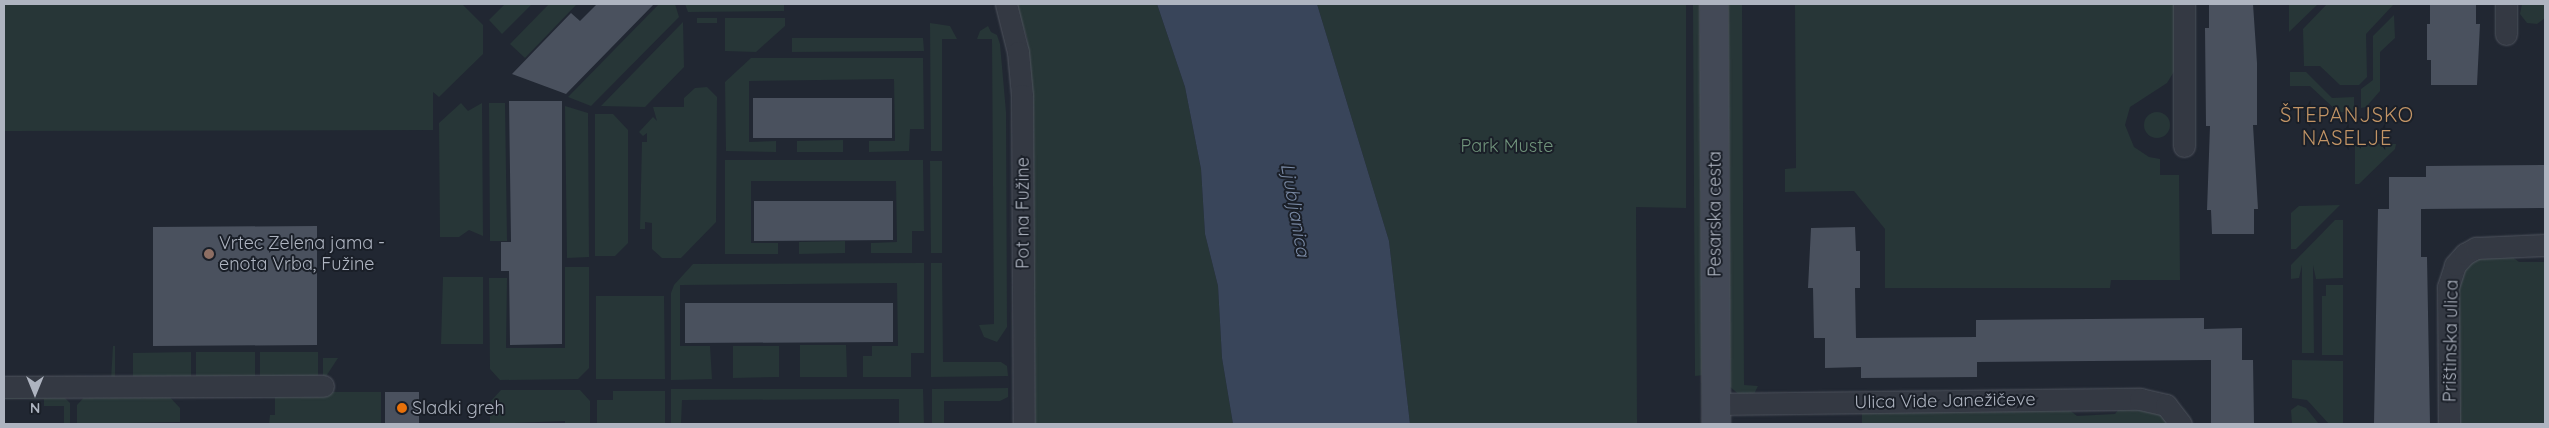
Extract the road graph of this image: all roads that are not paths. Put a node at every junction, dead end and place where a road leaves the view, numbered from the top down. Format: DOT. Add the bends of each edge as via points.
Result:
graph roads {
  1 [pos="1006,4"];
  2 [pos="1714,4"];
  3 [pos="2184,4"];
  4 [pos="2506,4"];
  5 [pos="2506,34"];
  6 [pos="2184,146"];
  7 [pos="2545,245"];
  8 [pos="323,386"];
  9 [pos="4,387"];
  10 [pos="1716,414"];
  11 [pos="2177,417"];
  12 [pos="1024,424"];
  13 [pos="2449,424"];
  1 -- 12 [label="street, Pot na Fužine" via="1018,52 1022,95"];
  2 -- 10 [label="street, Pesarska cesta"];
  3 -- 6 [label="street"];
  4 -- 5 [label="street"];
  7 -- 13 [label="street, Prištinska ulica" via="2476,248 2464,254 2455,265 2448,287"];
  8 -- 9 [label="street"];
  10 -- 11 [label="street, Ulica Vide Janežičeve" via="2140,399 2154,400"];
}
